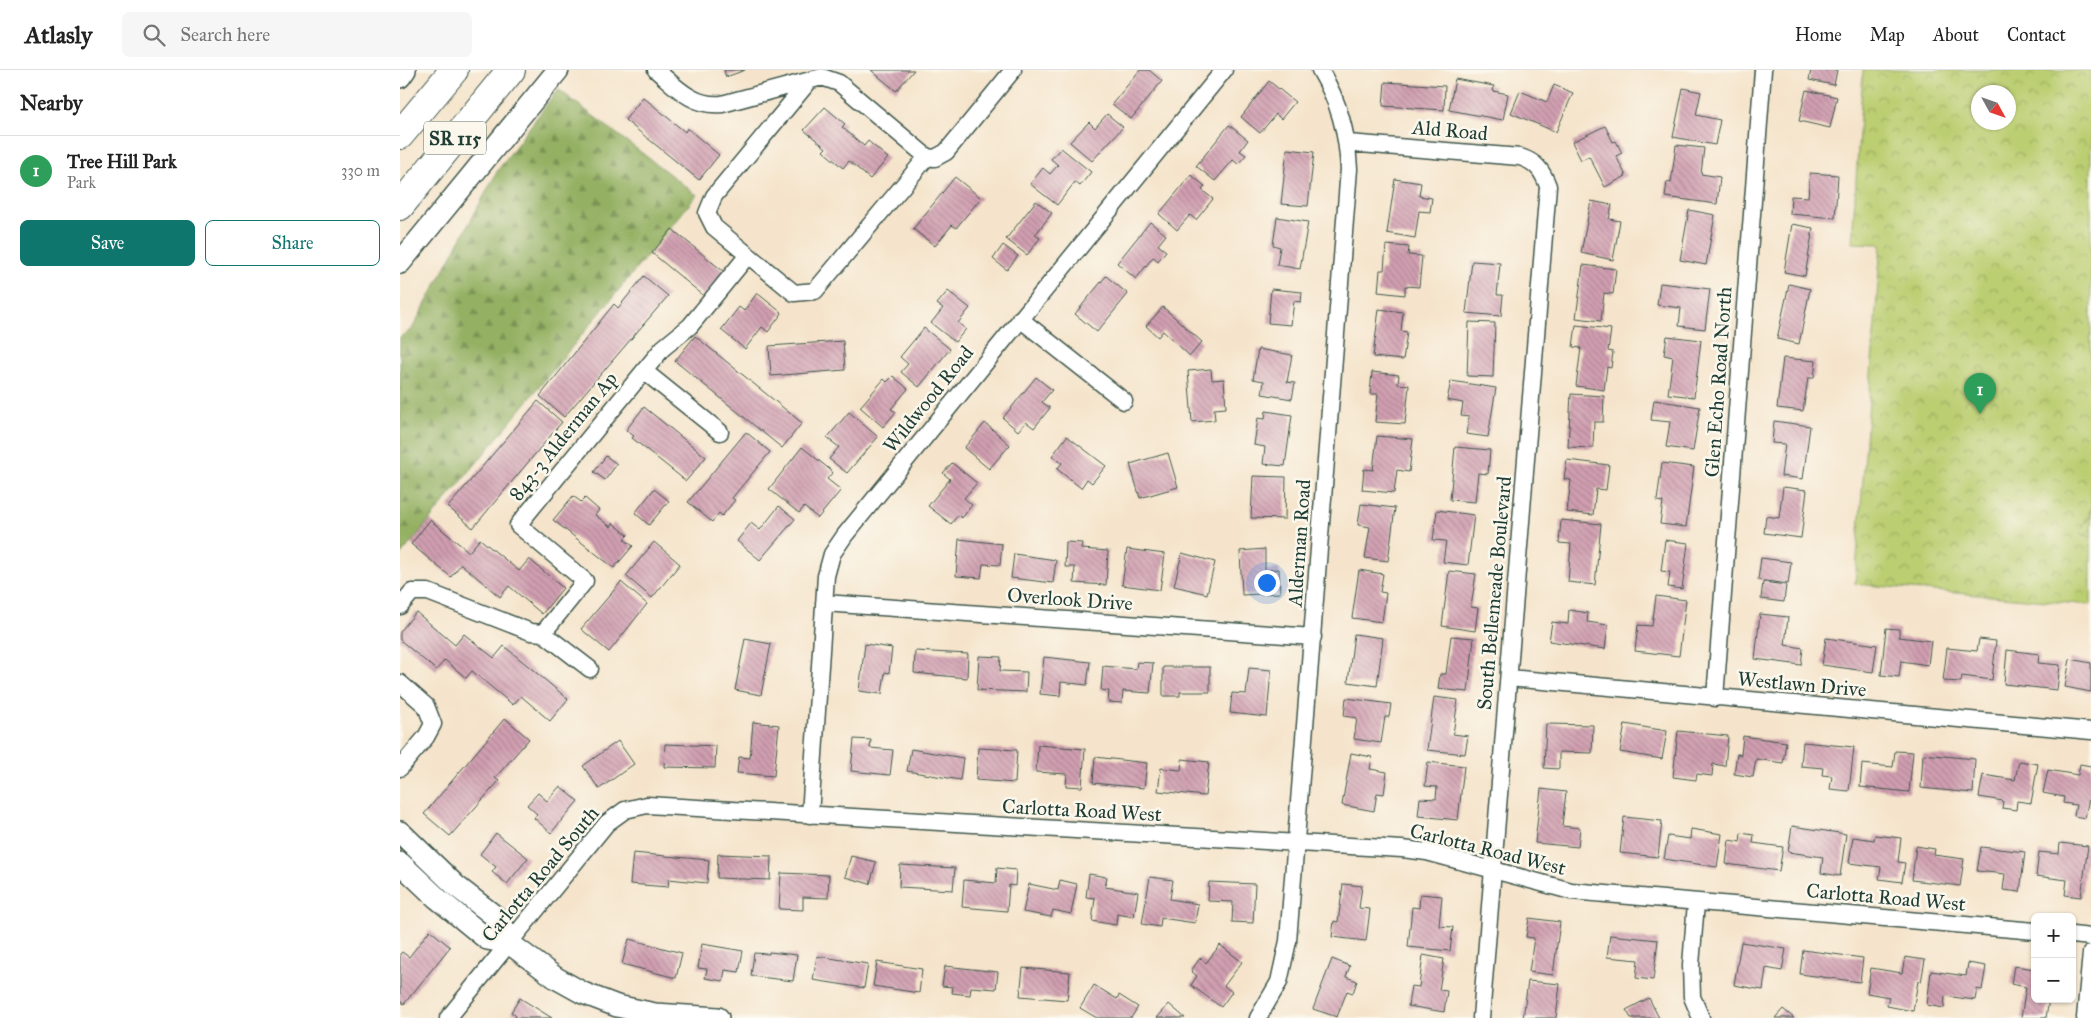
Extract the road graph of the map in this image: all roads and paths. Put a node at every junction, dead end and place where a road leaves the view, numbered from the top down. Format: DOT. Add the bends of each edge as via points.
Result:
graph roads {
  1 [pos="406,70"];
  2 [pos="454,70"];
  3 [pos="511,70"];
  4 [pos="558,70"];
  5 [pos="656,70"];
  6 [pos="1013,70"];
  7 [pos="1224,70"];
  8 [pos="1320,70"];
  9 [pos="1763,70"];
  10 [pos="400,77"];
  11 [pos="810,80"];
  12 [pos="400,135"];
  13 [pos="1348,143"];
  14 [pos="927,157"];
  15 [pos="1544,173"];
  16 [pos="408,195"];
  17 [pos="400,211"];
  18 [pos="748,255"];
  19 [pos="400,263"];
  20 [pos="1020,319"];
  21 [pos="644,371"];
  22 [pos="1124,401"];
  23 [pos="720,432"];
  24 [pos="824,603"];
  25 [pos="400,606"];
  26 [pos="544,632"];
  27 [pos="1313,637"];
  28 [pos="590,670"];
  29 [pos="1509,678"];
  30 [pos="400,684"];
  31 [pos="1715,698"];
  32 [pos="2091,731"];
  33 [pos="400,768"];
  34 [pos="810,815"];
  35 [pos="400,832"];
  36 [pos="1295,843"];
  37 [pos="400,863"];
  38 [pos="1494,872"];
  39 [pos="1696,902"];
  40 [pos="2031,931"];
  41 [pos="2076,935"];
  42 [pos="2091,937"];
  43 [pos="510,943"];
  44 [pos="2091,953"];
  45 [pos="448,1018"];
  46 [pos="718,1018"];
  47 [pos="1258,1018"];
  48 [pos="1481,1018"];
  49 [pos="1701,1018"];
  50 [pos="2085,1018"];
  1 -- 10 [label="street"];
  2 -- 12 [label="highway, SR 115"];
  3 -- 16 [label="highway, SR 115"];
  4 -- 19 [label="street"];
  5 -- 11 [label="street" via="692,100 709,106"];
  6 -- 14 [label="street" via="946,152 935,158"];
  7 -- 20 [label="street, Wildwood Road"];
  8 -- 13 [label="street, Alderman Road" via="1334,95"];
  9 -- 31 [label="street, Glen Echo Road North"];
  11 -- 14 [label="street" via="822,77 839,83"];
  11 -- 18 [label="street" via="714,196 707,213 714,227"];
  13 -- 15 [label="street, Ald Road" via="1520,157 1534,161"];
  13 -- 27 [label="street, Alderman Road" via="1349,169"];
  14 -- 18 [label="street" via="815,291 794,293"];
  15 -- 29 [label="street, South Bellemeade Boulevard" via="1548,186"];
  16 -- 17 [label="highway"];
  18 -- 21 [label="street, 843-3 Alderman Ap" via="690,326"];
  20 -- 22 [label="street"];
  20 -- 24 [label="street, Wildwood Road" via="845,535 832,554"];
  21 -- 23 [label="street"];
  21 -- 26 [label="street, 843-3 Alderman Ap" via="518,525 585,581"];
  24 -- 27 [label="street, Overlook Drive"];
  24 -- 34 [label="street, Wildwood Road"];
  25 -- 26 [label="street" via="412,592 428,592 532,632"];
  26 -- 28 [label="street"];
  27 -- 36 [label="street, Alderman Road"];
  29 -- 31 [label="street, Westlawn Drive"];
  29 -- 38 [label="street, South Bellemeade Boulevard"];
  30 -- 33 [label="street" via="426,706 433,724 426,738"];
  31 -- 32 [label="street, Westlawn Drive"];
  34 -- 36 [label="street, Carlotta Road West"];
  34 -- 43 [label="street, Carlotta Road South" via="647,804 625,810 607,823"];
  35 -- 43 [label="street" via="456,886 501,921"];
  36 -- 38 [label="street, Carlotta Road West" via="1427,852"];
  36 -- 47 [label="street, Alderman Road" via="1286,957 1279,982"];
  37 -- 43 [label="street" via="487,939"];
  38 -- 39 [label="street, Carlotta Road West" via="1571,891"];
  38 -- 48 [label="street, South Bellemeade Boulevard"];
  39 -- 40 [label="street, Carlotta Road West"];
  39 -- 49 [label="street" via="1692,997"];
  41 -- 42 [label="street"];
  43 -- 45 [label="street, Carlotta Road South"];
  43 -- 46 [label="street" via="556,978 616,1006 655,1014"];
  44 -- 50 [label="street"];
}
